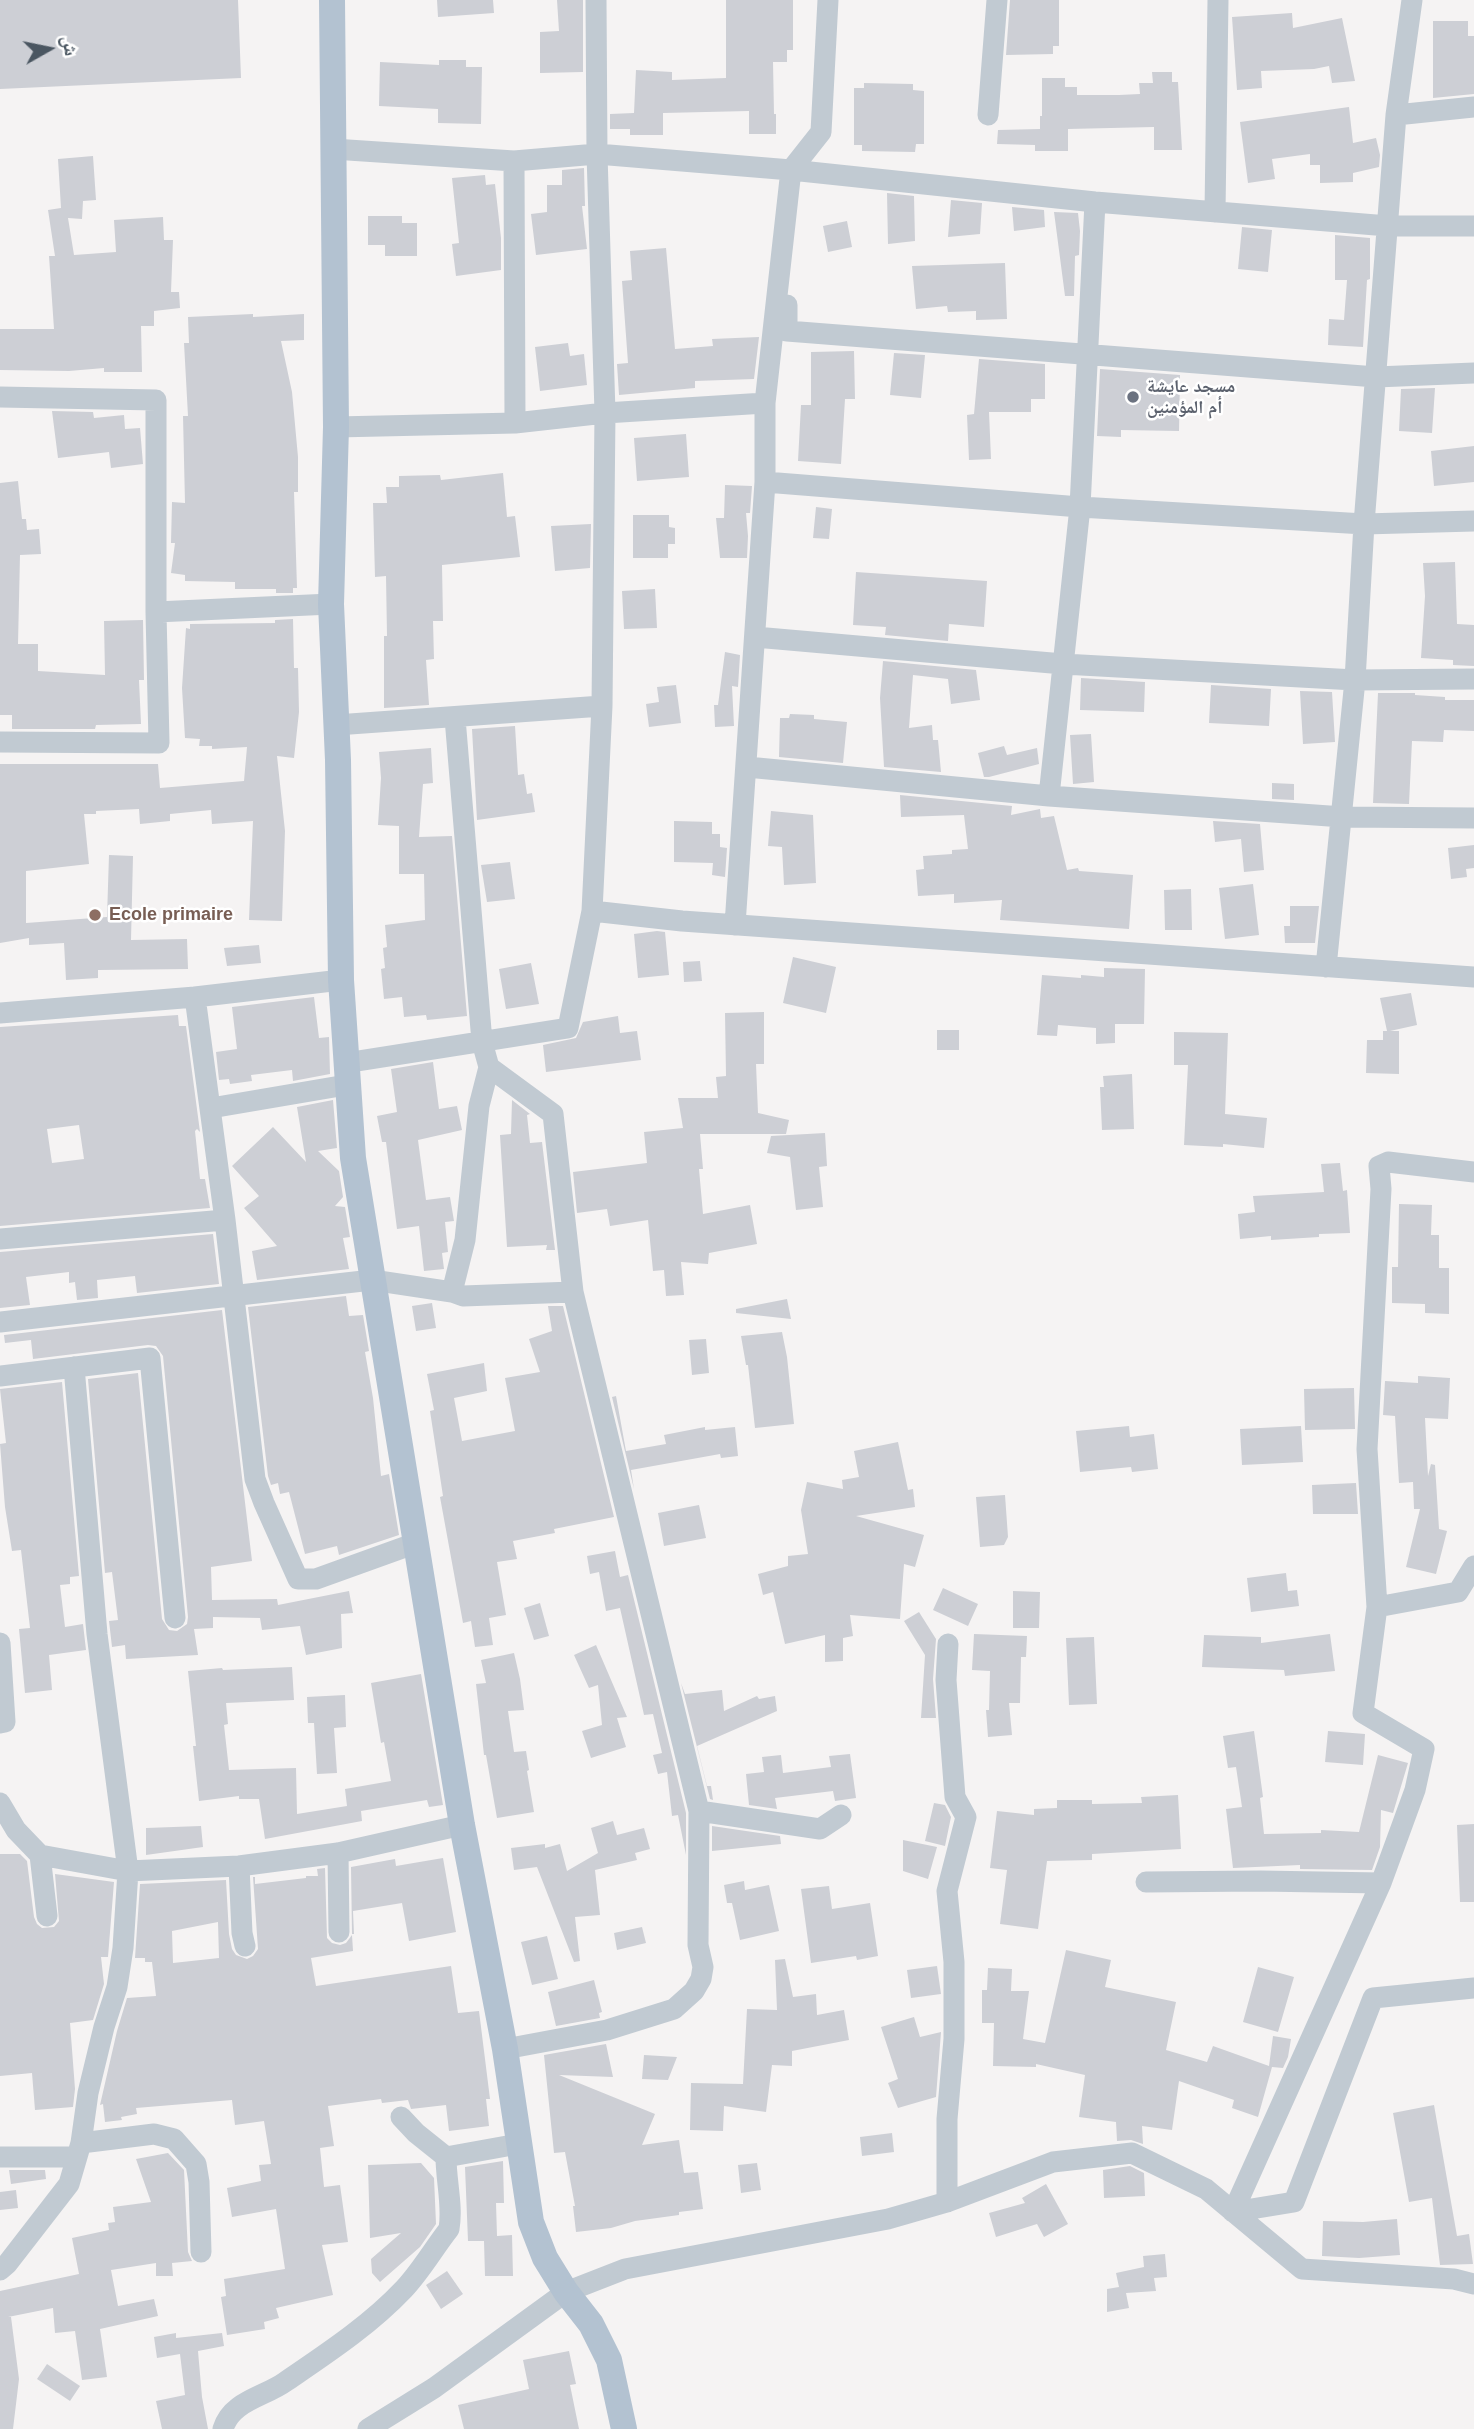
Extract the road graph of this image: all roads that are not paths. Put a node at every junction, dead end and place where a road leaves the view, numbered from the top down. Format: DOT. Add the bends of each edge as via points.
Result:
graph roads {
  1 [pos="332,0"];
  2 [pos="596,0"];
  3 [pos="828,0"];
  4 [pos="997,0"];
  5 [pos="1218,0"];
  6 [pos="1412,0"];
  7 [pos="1474,107"];
  8 [pos="988,115"];
  9 [pos="1396,115"];
  10 [pos="333,149"];
  11 [pos="597,154"];
  12 [pos="514,162"];
  13 [pos="791,170"];
  14 [pos="1095,202"];
  15 [pos="1214,212"];
  16 [pos="1388,226"];
  17 [pos="1474,226"];
  18 [pos="1089,355"];
  19 [pos="1474,373"];
  20 [pos="1376,377"];
  21 [pos="0,397"];
  22 [pos="765,402"];
  23 [pos="606,413"];
  24 [pos="515,423"];
  25 [pos="336,427"];
  26 [pos="765,482"];
  27 [pos="1080,507"];
  28 [pos="1474,521"];
  29 [pos="1364,524"];
  30 [pos="331,604"];
  31 [pos="156,612"];
  32 [pos="755,638"];
  33 [pos="1063,664"];
  34 [pos="1474,679"];
  35 [pos="1355,680"];
  36 [pos="602,706"];
  37 [pos="455,718"];
  38 [pos="336,725"];
  39 [pos="0,741"];
  40 [pos="747,767"];
  41 [pos="1049,796"];
  42 [pos="1343,817"];
  43 [pos="1474,818"];
  44 [pos="592,911"];
  45 [pos="735,925"];
  46 [pos="1326,967"];
  47 [pos="1474,977"];
  48 [pos="341,980"];
  49 [pos="195,997"];
  50 [pos="0,1013"];
  51 [pos="482,1042"];
  52 [pos="489,1067"];
  53 [pos="346,1074"];
  54 [pos="211,1108"];
  55 [pos="1474,1172"];
  56 [pos="225,1220"];
  57 [pos="0,1239"];
  58 [pos="372,1280"];
  59 [pos="452,1292"];
  60 [pos="573,1292"];
  61 [pos="232,1294"];
  62 [pos="0,1322"];
  63 [pos="74,1367"];
  64 [pos="0,1376"];
  65 [pos="416,1543"];
  66 [pos="1474,1566"];
  67 [pos="1377,1606"];
  68 [pos="175,1618"];
  69 [pos="0,1643"];
  70 [pos="947,1644"];
  71 [pos="0,1723"];
  72 [pos="0,1803"];
  73 [pos="699,1811"];
  74 [pos="841,1815"];
  75 [pos="462,1825"];
  76 [pos="8,1830"];
  77 [pos="338,1853"];
  78 [pos="40,1855"];
  79 [pos="239,1866"];
  80 [pos="128,1871"];
  81 [pos="1146,1882"];
  82 [pos="1381,1883"];
  83 [pos="47,1916"];
  84 [pos="339,1932"];
  85 [pos="245,1946"];
  86 [pos="1474,1988"];
  87 [pos="505,2049"];
  88 [pos="401,2117"];
  89 [pos="519,2144"];
  90 [pos="78,2150"];
  91 [pos="0,2157"];
  92 [pos="446,2158"];
  93 [pos="947,2202"];
  94 [pos="1233,2212"];
  95 [pos="201,2252"];
  96 [pos="0,2270"];
  97 [pos="1474,2284"];
  98 [pos="566,2291"];
  99 [pos="223,2429"];
  100 [pos="368,2429"];
  101 [pos="624,2429"];
  1 -- 10 [label="main road"];
  2 -- 11 [label="street"];
  3 -- 13 [label="street" via="821,132"];
  4 -- 8 [label="street"];
  5 -- 15 [label="street"];
  6 -- 9 [label="street"];
  7 -- 9 [label="street"];
  9 -- 16 [label="street"];
  10 -- 12 [label="street"];
  10 -- 25 [label="main road"];
  11 -- 12 [label="street"];
  11 -- 13 [label="street"];
  11 -- 23 [label="street"];
  12 -- 24 [label="street"];
  13 -- 14 [label="street"];
  13 -- 18 [label="street" via="787,331"];
  13 -- 22 [label="street"];
  14 -- 15 [label="street"];
  14 -- 18 [label="street"];
  15 -- 16 [label="street"];
  16 -- 17 [label="street"];
  16 -- 20 [label="street"];
  18 -- 20 [label="street"];
  18 -- 27 [label="street"];
  19 -- 20 [label="street"];
  20 -- 29 [label="street"];
  21 -- 31 [label="street" via="156,400"];
  22 -- 23 [label="street"];
  22 -- 26 [label="street"];
  23 -- 24 [label="street"];
  23 -- 36 [label="street"];
  24 -- 25 [label="street"];
  25 -- 30 [label="main road"];
  26 -- 27 [label="street"];
  26 -- 32 [label="street"];
  27 -- 29 [label="street"];
  27 -- 33 [label="street"];
  28 -- 29 [label="street"];
  29 -- 35 [label="street"];
  30 -- 31 [label="street"];
  30 -- 38 [label="main road"];
  31 -- 39 [label="street" via="159,743"];
  32 -- 33 [label="street"];
  32 -- 40 [label="street"];
  33 -- 35 [label="street"];
  33 -- 41 [label="street"];
  34 -- 35 [label="street"];
  35 -- 42 [label="street"];
  36 -- 37 [label="street"];
  36 -- 44 [label="street"];
  37 -- 38 [label="street"];
  37 -- 51 [label="street"];
  38 -- 48 [label="main road"];
  40 -- 41 [label="street"];
  40 -- 45 [label="street"];
  41 -- 42 [label="street"];
  42 -- 43 [label="street"];
  42 -- 46 [label="street"];
  44 -- 45 [label="street"];
  44 -- 51 [label="street" via="568,1028"];
  45 -- 46 [label="street"];
  46 -- 47 [label="street"];
  48 -- 49 [label="street"];
  48 -- 53 [label="main road"];
  49 -- 50 [label="street"];
  49 -- 54 [label="street"];
  51 -- 52 [label="street"];
  51 -- 53 [label="street"];
  52 -- 59 [label="street" via="479,1106 465,1240"];
  52 -- 60 [label="street" via="553,1114"];
  53 -- 54 [label="street"];
  53 -- 58 [label="main road" via="353,1158"];
  54 -- 56 [label="street"];
  55 -- 67 [label="street" via="1388,1162 1379,1166 1367,1449"];
  56 -- 57 [label="street"];
  56 -- 61 [label="street"];
  58 -- 59 [label="street"];
  58 -- 61 [label="street"];
  58 -- 65 [label="main road"];
  59 -- 60 [label="street" via="463,1296"];
  60 -- 73 [label="street"];
  61 -- 62 [label="street"];
  61 -- 65 [label="street" via="255,1479 298,1578 316,1579"];
  63 -- 64 [label="street"];
  63 -- 68 [label="street" via="150,1358"];
  63 -- 80 [label="street" via="97,1634"];
  65 -- 75 [label="main road"];
  66 -- 67 [label="street" via="1458,1592"];
  67 -- 82 [label="street" via="1363,1713 1424,1749 1415,1790"];
  69 -- 71 [label="street" via="5,1722"];
  70 -- 93 [label="street" via="955,1797 966,1817 947,1891 954,1962"];
  72 -- 76 [label="street"];
  73 -- 74 [label="street" via="820,1829"];
  73 -- 87 [label="street" via="698,1945 704,1967 694,1991 674,2009 607,2030"];
  75 -- 77 [label="street"];
  75 -- 87 [label="main road"];
  76 -- 78 [label="street"];
  77 -- 79 [label="street"];
  77 -- 84 [label="street"];
  78 -- 80 [label="street"];
  78 -- 83 [label="street"];
  79 -- 80 [label="street"];
  79 -- 85 [label="street"];
  80 -- 90 [label="street" via="117,1987 104,2026"];
  81 -- 82 [label="street"];
  82 -- 94 [label="street"];
  86 -- 94 [label="street" via="1373,1997 1294,2202"];
  87 -- 89 [label="main road"];
  88 -- 92 [label="street"];
  89 -- 92 [label="street"];
  89 -- 98 [label="main road" via="531,2222 545,2258"];
  90 -- 91 [label="street"];
  90 -- 95 [label="street" via="153,2134 174,2139 195,2164 200,2182"];
  90 -- 96 [label="street" via="69,2184"];
  92 -- 99 [label="street" via="449,2229 404,2289 342,2344 276,2388 249,2399 226,2418"];
  93 -- 94 [label="street" via="1052,2162 1132,2153 1206,2189"];
  93 -- 98 [label="street" via="888,2219 625,2269"];
  94 -- 97 [label="street" via="1302,2269"];
  98 -- 100 [label="street" via="434,2388"];
  98 -- 101 [label="main road" via="591,2324 609,2360"];
}
